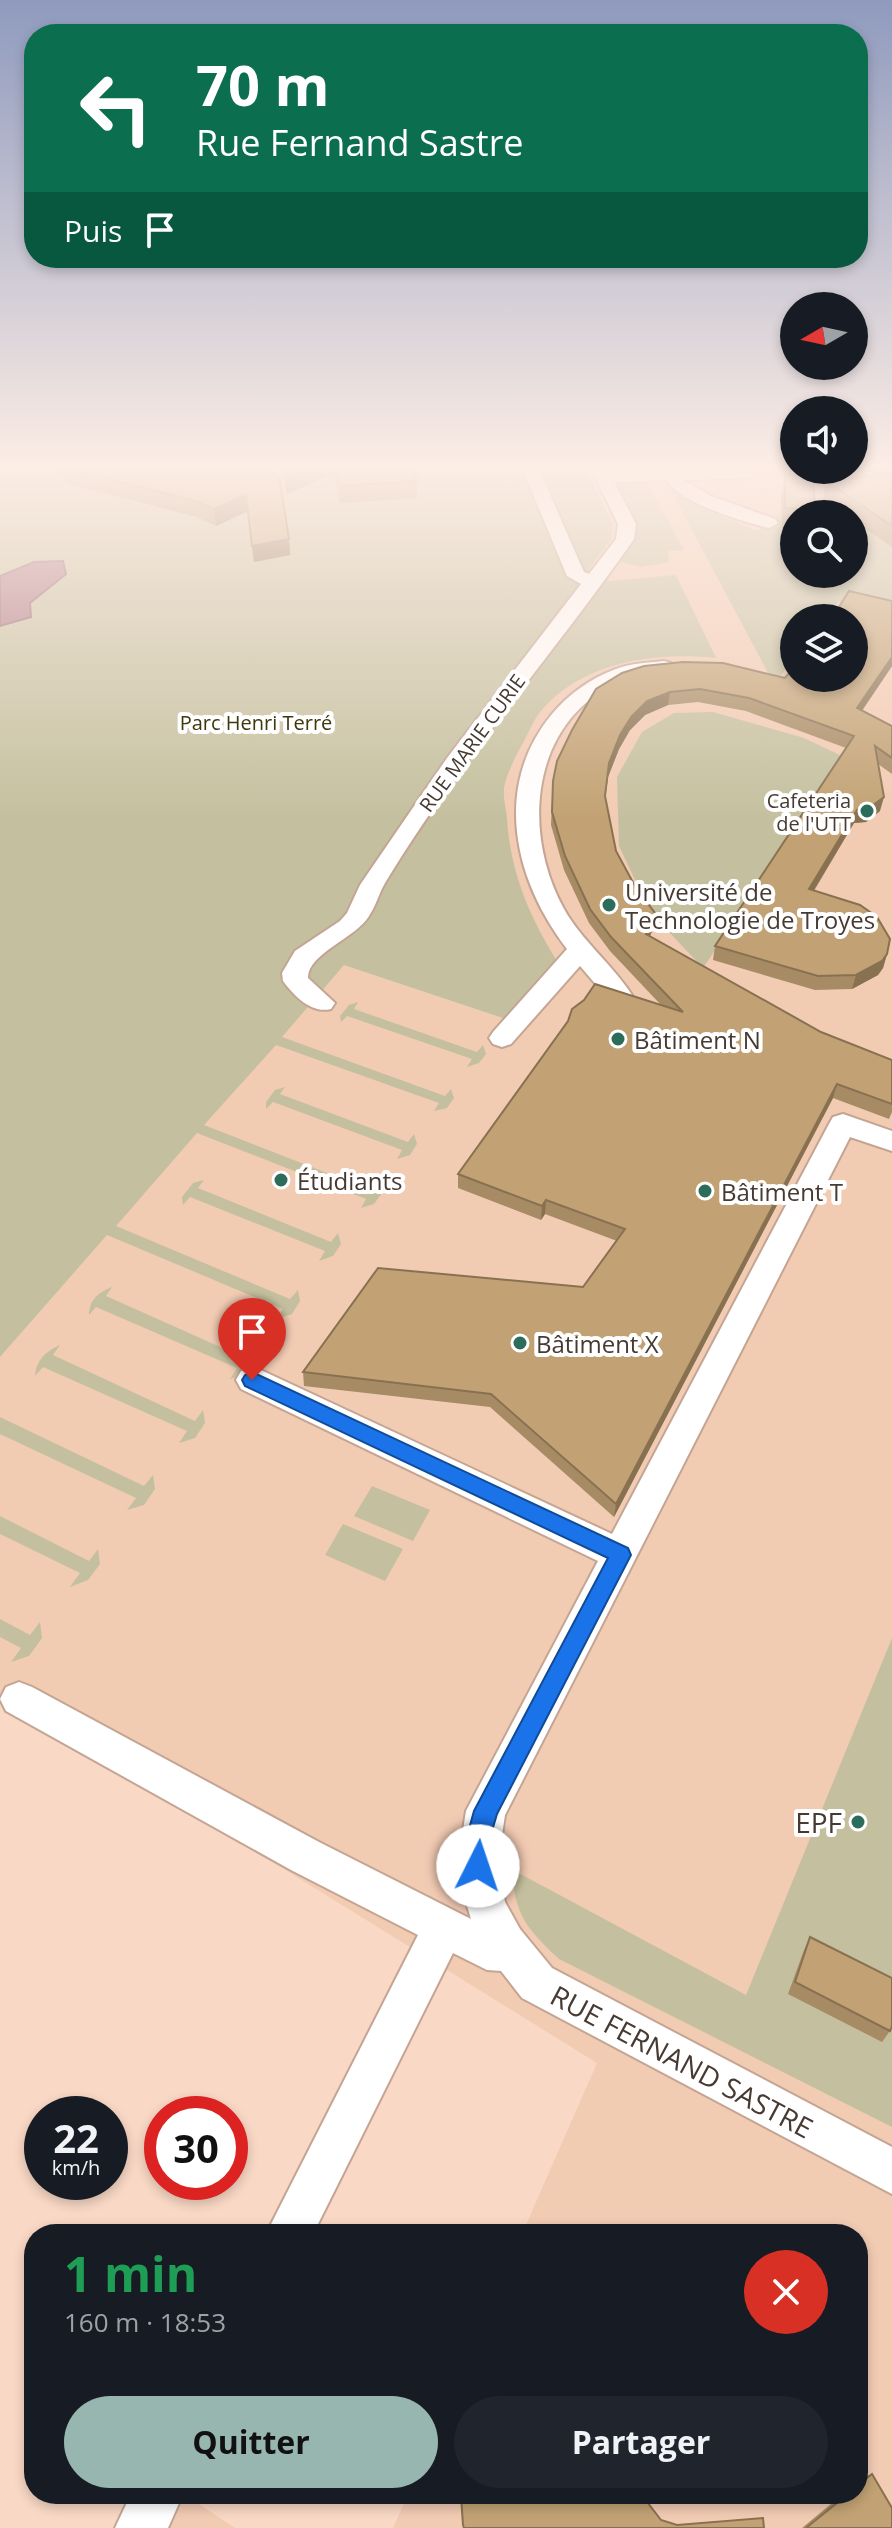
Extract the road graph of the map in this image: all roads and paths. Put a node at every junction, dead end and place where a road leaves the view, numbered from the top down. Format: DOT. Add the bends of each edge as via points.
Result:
graph roads {
  1 [pos="591,583"];
  2 [pos="683,666"];
  3 [pos="579,951"];
  4 [pos="619,995"];
  5 [pos="322,1003"];
  6 [pos="502,1038"];
  7 [pos="892,1141"];
  8 [pos="252,1380"];
  9 [pos="621,1555"];
  10 [pos="19,1699"];
  11 [pos="444,1927"];
  12 [pos="509,1951"];
  13 [pos="892,2171"];
  14 [pos="294,2224"];
  1 -- 5 [label="street, RUE MARIE CURIE" via="416,819 358,915 298,964 296,981"];
  2 -- 3 [label="street" via="623,673 574,699 537,750 524,811 537,875"];
  3 -- 4 [label="street"];
  3 -- 6 [label="street"];
  7 -- 9 [label="street, RUE FERNAND SASTRE" via="843,1124"];
  8 -- 9 [label="street"];
  9 -- 12 [label="street, RUE FERNAND SASTRE" via="486,1811 477,1841 479,1891"];
  10 -- 11 [label="street"];
  11 -- 12 [label="street" via="487,1949"];
  11 -- 14 [label="street"];
  12 -- 13 [label="street, RUE FERNAND SASTRE" via="537,1983"];
}
